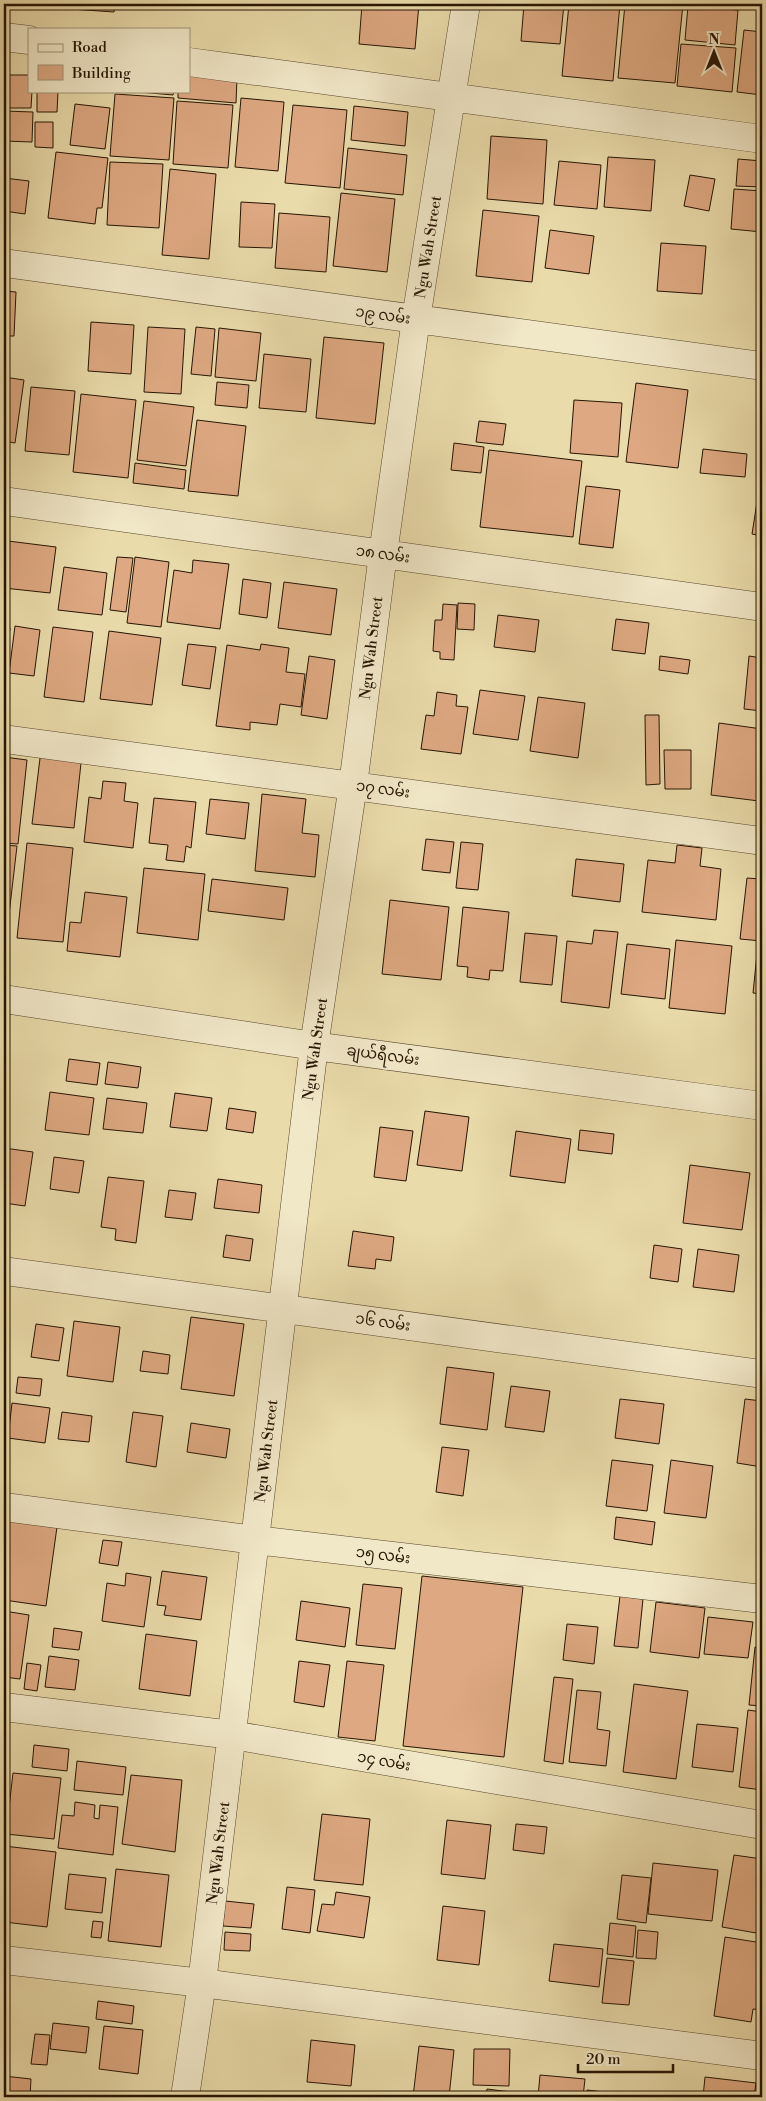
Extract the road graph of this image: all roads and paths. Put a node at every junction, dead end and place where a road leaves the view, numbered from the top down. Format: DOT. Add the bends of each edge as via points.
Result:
graph roads {
  1 [pos="466,4"];
  2 [pos="4,37"];
  3 [pos="28,40"];
  4 [pos="190,62"];
  5 [pos="450,97"];
  6 [pos="762,139"];
  7 [pos="4,264"];
  8 [pos="416,320"];
  9 [pos="762,366"];
  10 [pos="4,501"];
  11 [pos="383,554"];
  12 [pos="762,607"];
  13 [pos="4,739"];
  14 [pos="353,785"];
  15 [pos="762,841"];
  16 [pos="4,999"];
  17 [pos="314,1046"];
  18 [pos="762,1106"];
  19 [pos="4,1270"];
  20 [pos="283,1309"];
  21 [pos="762,1374"];
  22 [pos="4,1506"];
  23 [pos="255,1540"];
  24 [pos="762,1599"];
  25 [pos="4,1707"];
  26 [pos="232,1735"];
  27 [pos="762,1825"];
  28 [pos="4,1960"];
  29 [pos="202,1983"];
  30 [pos="762,2056"];
  31 [pos="185,2097"];
  1 -- 5 [label="street, Ngu Wah Street"];
  2 -- 3 [label="street"];
  4 -- 5 [label="street"];
  5 -- 6 [label="street"];
  5 -- 8 [label="street, Ngu Wah Street"];
  7 -- 8 [label="street, ၁၉ လမ်း"];
  8 -- 9 [label="street, ၁၉ လမ်း"];
  8 -- 11 [label="street, Ngu Wah Street"];
  10 -- 11 [label="street, ၁၈ လမ်း"];
  11 -- 12 [label="street, ၁၈ လမ်း"];
  11 -- 14 [label="street, Ngu Wah Street"];
  13 -- 14 [label="street, ၁၇ လမ်း"];
  14 -- 15 [label="street, ၁၇ လမ်း"];
  14 -- 17 [label="street, Ngu Wah Street"];
  16 -- 17 [label="street, ချယ်ရီလမ်း"];
  17 -- 18 [label="street, ချယ်ရီလမ်း"];
  17 -- 20 [label="street, Ngu Wah Street"];
  19 -- 20 [label="street, ၁၆ လမ်း"];
  20 -- 21 [label="street, ၁၆ လမ်း"];
  20 -- 23 [label="street, Ngu Wah Street"];
  22 -- 23 [label="street, ၁၅ လမ်း"];
  23 -- 24 [label="street, ၁၅ လမ်း"];
  23 -- 26 [label="street, Ngu Wah Street"];
  25 -- 26 [label="street, ၁၄ လမ်း"];
  26 -- 27 [label="street, ၁၄ လမ်း"];
  26 -- 29 [label="street, Ngu Wah Street"];
  28 -- 29 [label="street"];
  29 -- 30 [label="street"];
  29 -- 31 [label="street, Ngu Wah Street"];
}
